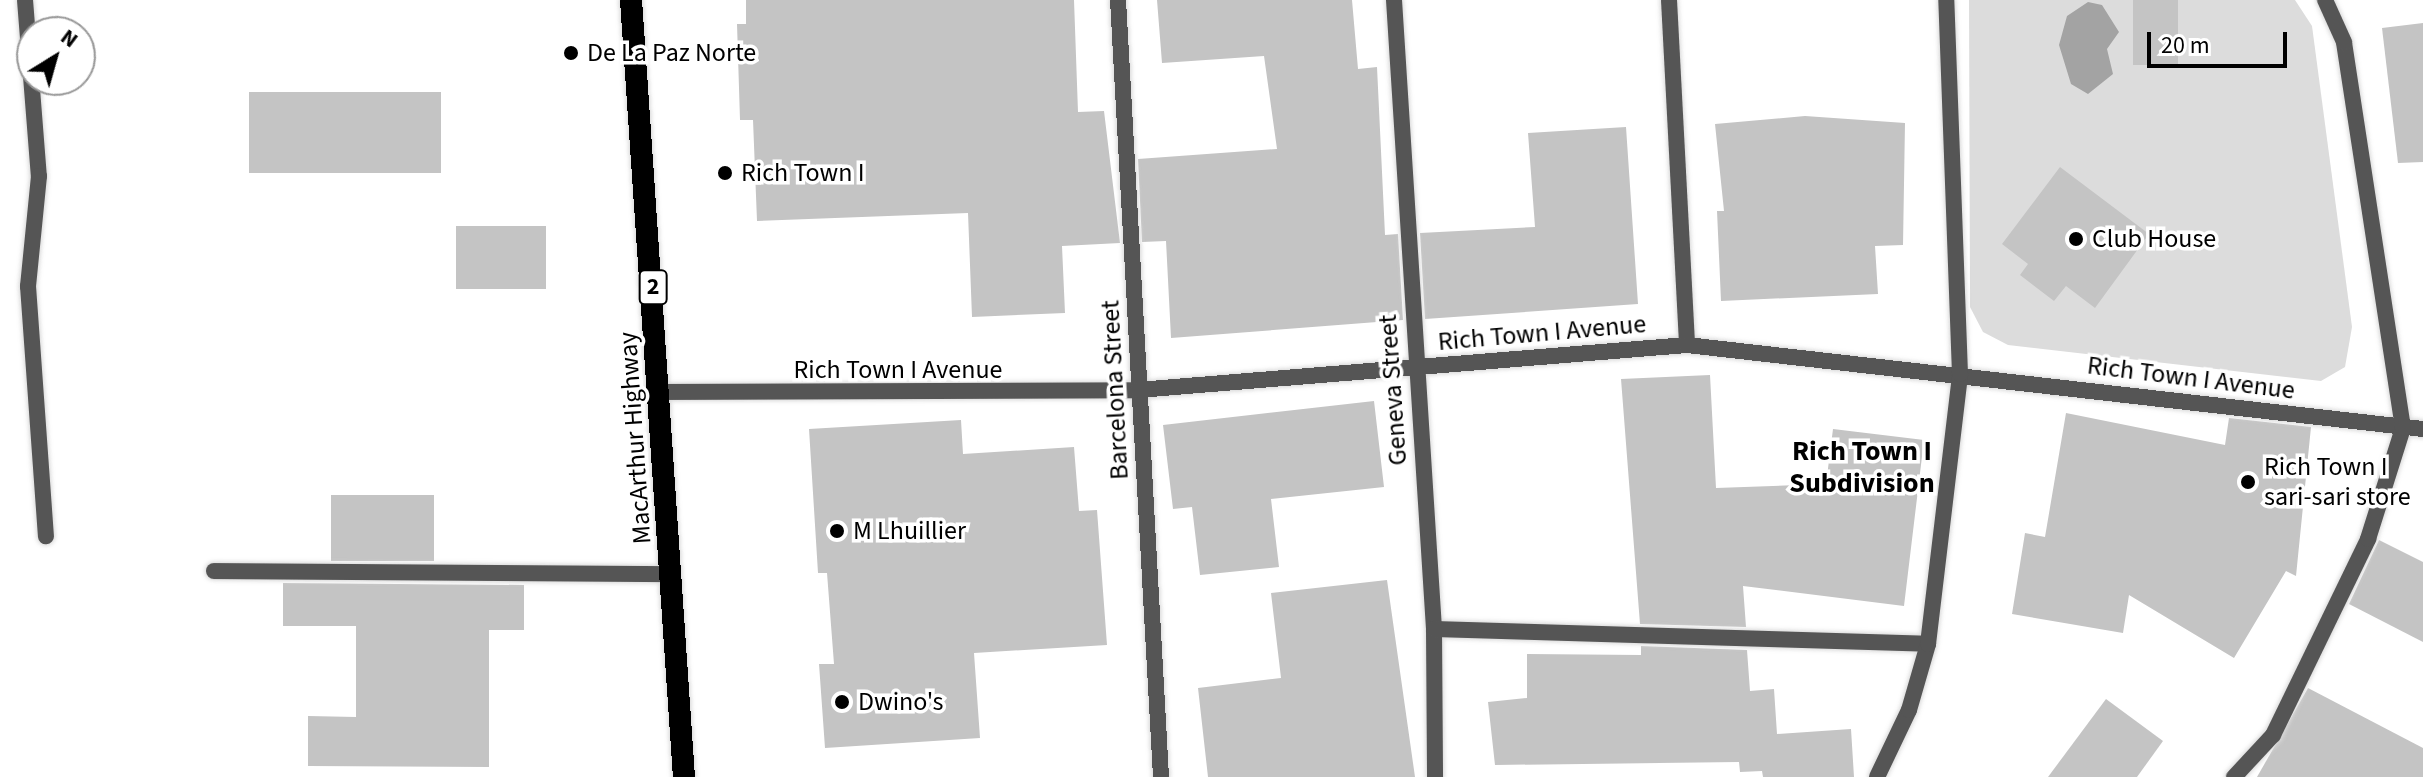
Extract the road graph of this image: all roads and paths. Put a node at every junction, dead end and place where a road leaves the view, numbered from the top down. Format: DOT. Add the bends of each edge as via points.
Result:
graph roads {
  1 [pos="25,0"];
  2 [pos="631,0"];
  3 [pos="1118,0"];
  4 [pos="1394,0"];
  5 [pos="1669,0"];
  6 [pos="1946,0"];
  7 [pos="2325,0"];
  8 [pos="1687,345"];
  9 [pos="1414,368"];
  10 [pos="1960,374"];
  11 [pos="1138,390"];
  12 [pos="662,392"];
  13 [pos="2403,428"];
  14 [pos="2423,429"];
  15 [pos="46,536"];
  16 [pos="214,571"];
  17 [pos="672,574"];
  18 [pos="1434,629"];
  19 [pos="1928,644"];
  20 [pos="684,777"];
  21 [pos="1161,777"];
  22 [pos="1435,777"];
  23 [pos="1877,777"];
  24 [pos="2234,777"];
  1 -- 15 [label="street" via="39,176 28,286"];
  2 -- 12 [label="highway, MacArthur Highway / 2"];
  3 -- 11 [label="street, Barcelona Street"];
  4 -- 9 [label="street, Geneva Street"];
  5 -- 8 [label="street"];
  6 -- 10 [label="street"];
  7 -- 13 [label="street" via="2344,42"];
  8 -- 9 [label="street, Rich Town I Avenue"];
  8 -- 10 [label="street, Rich Town I Avenue"];
  9 -- 11 [label="street, Rich Town I Avenue"];
  9 -- 18 [label="street, Geneva Street"];
  10 -- 13 [label="street, Rich Town I Avenue"];
  10 -- 19 [label="street"];
  11 -- 12 [label="street, Rich Town I Avenue"];
  11 -- 21 [label="street, Barcelona Street"];
  12 -- 17 [label="highway, MacArthur Highway / 2"];
  13 -- 14 [label="street, Rich Town I Avenue"];
  13 -- 24 [label="street" via="2355,567 2273,735"];
  16 -- 17 [label="street"];
  17 -- 20 [label="highway, MacArthur Highway / 2"];
  18 -- 19 [label="street"];
  18 -- 22 [label="street, Geneva Street"];
  19 -- 23 [label="street" via="1909,710"];
}
